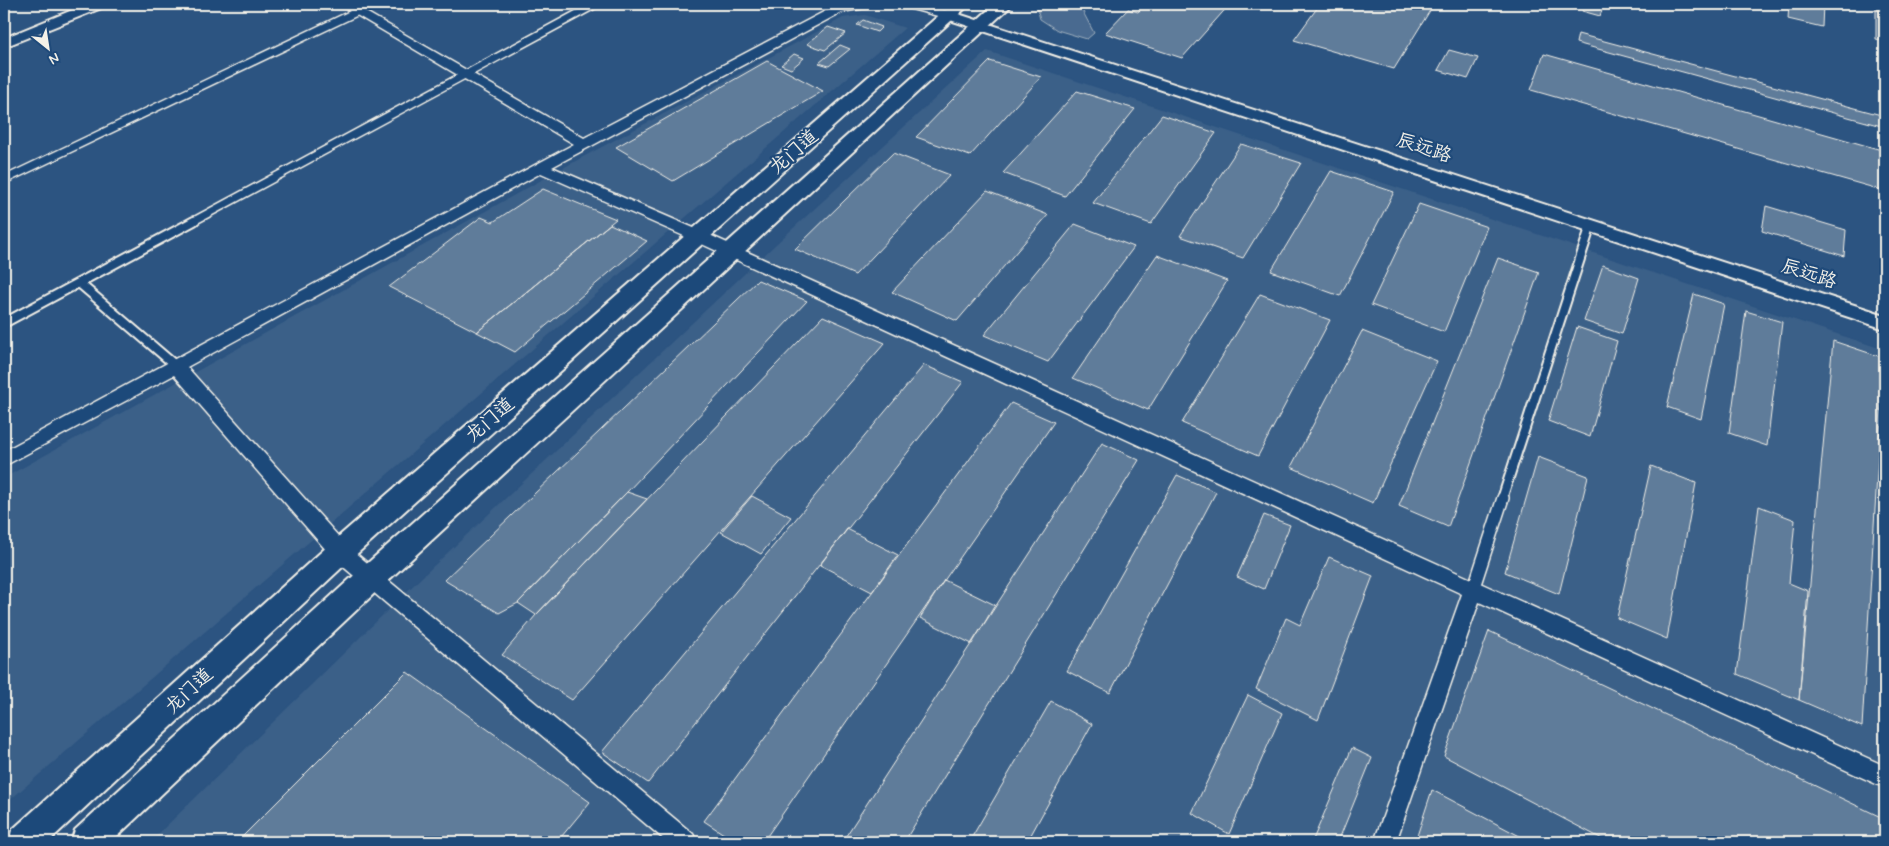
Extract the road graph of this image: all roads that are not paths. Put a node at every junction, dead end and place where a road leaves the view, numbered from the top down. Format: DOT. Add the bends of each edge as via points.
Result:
graph roads {
  1 [pos="99,4"];
  2 [pos="344,4"];
  3 [pos="373,4"];
  4 [pos="596,4"];
  5 [pos="867,4"];
  6 [pos="908,4"];
  7 [pos="1005,4"];
  8 [pos="955,9"];
  9 [pos="357,11"];
  10 [pos="980,25"];
  11 [pos="4,43"];
  12 [pos="465,74"];
  13 [pos="584,144"];
  14 [pos="541,168"];
  15 [pos="4,180"];
  16 [pos="1591,225"];
  17 [pos="698,236"];
  18 [pos="730,252"];
  19 [pos="79,283"];
  20 [pos="1885,322"];
  21 [pos="4,324"];
  22 [pos="176,366"];
  23 [pos="4,459"];
  24 [pos="340,552"];
  25 [pos="371,578"];
  26 [pos="1473,590"];
  27 [pos="1885,777"];
  28 [pos="24,842"];
  29 [pos="87,842"];
  30 [pos="685,842"];
  31 [pos="1385,842"];
  1 -- 11 [label="street"];
  2 -- 9 [label="street"];
  3 -- 9 [label="lane"];
  4 -- 12 [label="lane"];
  5 -- 13 [label="street" via="839,9"];
  6 -- 8 [label="street"];
  7 -- 10 [label="main road, 龙门道"];
  8 -- 10 [label="street, 辰远路"];
  8 -- 17 [label="main road, 龙门道"];
  9 -- 12 [label="street"];
  9 -- 15 [label="lane"];
  10 -- 16 [label="street, 辰远路"];
  10 -- 18 [label="main road, 龙门道"];
  12 -- 13 [label="street"];
  12 -- 19 [label="lane"];
  13 -- 14 [label="street"];
  14 -- 17 [label="street"];
  14 -- 22 [label="street"];
  16 -- 20 [label="street, 辰远路"];
  16 -- 26 [label="lane"];
  17 -- 18 [label="street"];
  17 -- 24 [label="main road, 龙门道"];
  18 -- 25 [label="main road, 龙门道"];
  18 -- 26 [label="street"];
  19 -- 21 [label="lane"];
  19 -- 22 [label="lane"];
  22 -- 23 [label="street"];
  22 -- 24 [label="street"];
  24 -- 25 [label="street"];
  24 -- 28 [label="main road, 龙门道"];
  25 -- 29 [label="main road, 龙门道"];
  25 -- 30 [label="street"];
  26 -- 27 [label="street"];
  26 -- 31 [label="street"];
}
